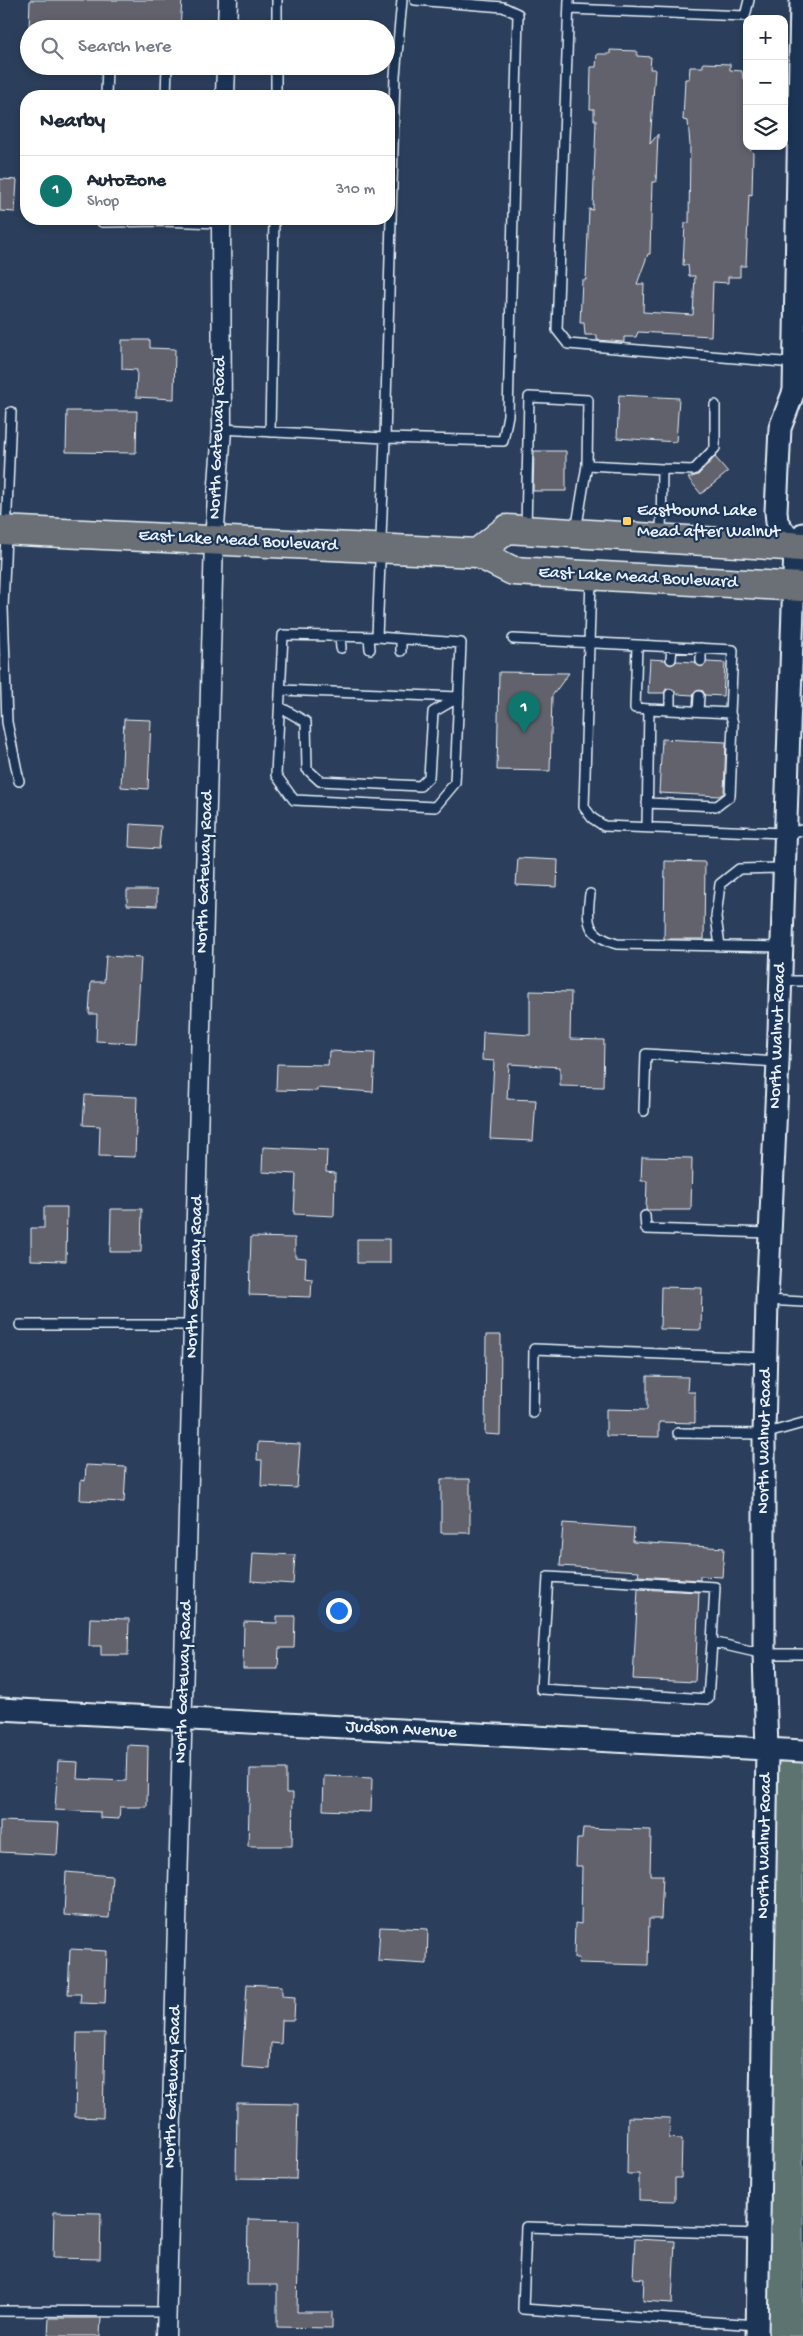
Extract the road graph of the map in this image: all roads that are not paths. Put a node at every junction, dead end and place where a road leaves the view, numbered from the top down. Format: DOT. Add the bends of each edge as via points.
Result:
graph roads {
  1 [pos="228,0"];
  2 [pos="277,0"];
  3 [pos="402,0"];
  4 [pos="415,0"];
  5 [pos="749,0"];
  6 [pos="569,5"];
  7 [pos="802,14"];
  8 [pos="227,20"];
  9 [pos="277,20"];
  10 [pos="107,75"];
  11 [pos="167,75"];
  12 [pos="226,75"];
  13 [pos="276,75"];
  14 [pos="106,90"];
  15 [pos="166,90"];
  16 [pos="225,90"];
  17 [pos="276,90"];
  18 [pos="395,90"];
  19 [pos="801,128"];
  20 [pos="800,200"];
  21 [pos="221,225"];
  22 [pos="274,225"];
  23 [pos="391,225"];
  24 [pos="799,259"];
  25 [pos="794,363"];
  26 [pos="798,400"];
  27 [pos="714,405"];
  28 [pos="11,412"];
  29 [pos="222,429"];
  30 [pos="270,432"];
  31 [pos="385,438"];
  32 [pos="587,465"];
  33 [pos="662,469"];
  34 [pos="3,530"];
  35 [pos="526,530"];
  36 [pos="576,533"];
  37 [pos="661,538"];
  38 [pos="214,540"];
  39 [pos="800,542"];
  40 [pos="381,548"];
  41 [pos="477,552"];
  42 [pos="591,576"];
  43 [pos="799,587"];
  44 [pos="340,636"];
  45 [pos="373,637"];
  46 [pos="401,639"];
  47 [pos="513,640"];
  48 [pos="589,643"];
  49 [pos="638,645"];
  50 [pos="672,647"];
  51 [pos="341,648"];
  52 [pos="701,648"];
  53 [pos="370,649"];
  54 [pos="401,651"];
  55 [pos="671,659"];
  56 [pos="701,661"];
  57 [pos="344,683"];
  58 [pos="281,690"];
  59 [pos="345,693"];
  60 [pos="670,694"];
  61 [pos="699,696"];
  62 [pos="459,697"];
  63 [pos="280,706"];
  64 [pos="649,709"];
  65 [pos="670,710"];
  66 [pos="698,711"];
  67 [pos="730,713"];
  68 [pos="19,781"];
  69 [pos="647,803"];
  70 [pos="647,828"];
  71 [pos="794,832"];
  72 [pos="783,868"];
  73 [pos="590,894"];
  74 [pos="720,946"];
  75 [pos="781,947"];
  76 [pos="780,981"];
  77 [pos="803,982"];
  78 [pos="778,1062"];
  79 [pos="644,1111"];
  80 [pos="645,1216"];
  81 [pos="769,1233"];
  82 [pos="767,1300"];
  83 [pos="803,1302"];
  84 [pos="20,1325"];
  85 [pos="193,1325"];
  86 [pos="766,1358"];
  87 [pos="533,1413"];
  88 [pos="803,1423"];
  89 [pos="678,1433"];
  90 [pos="764,1434"];
  91 [pos="712,1642"];
  92 [pos="764,1654"];
  93 [pos="803,1654"];
  94 [pos="0,1709"];
  95 [pos="183,1718"];
  96 [pos="767,1750"];
  97 [pos="803,1751"];
  98 [pos="759,2234"];
  99 [pos="0,2311"];
  100 [pos="167,2312"];
  101 [pos="757,2330"];
  102 [pos="166,2336"];
  1 -- 8 [label="street"];
  2 -- 9 [label="lane"];
  3 -- 18 [label="lane"];
  4 -- 31 [label="lane" via="503,7 518,14 508,415 504,441"];
  5 -- 6 [label="lane" via="745,16"];
  6 -- 25 [label="lane" via="557,330 568,344"];
  7 -- 19 [label="street"];
  10 -- 14 [label="lane"];
  11 -- 15 [label="lane"];
  12 -- 16 [label="street"];
  13 -- 17 [label="lane"];
  19 -- 20 [label="street"];
  20 -- 24 [label="street"];
  21 -- 29 [label="street, North Gateway Road"];
  22 -- 30 [label="lane"];
  23 -- 31 [label="lane"];
  24 -- 25 [label="street"];
  25 -- 26 [label="street"];
  26 -- 39 [label="street" via="780,428 776,522"];
  27 -- 33 [label="lane" via="715,448 694,470"];
  28 -- 34 [label="lane"];
  29 -- 30 [label="lane"];
  29 -- 38 [label="street, North Gateway Road"];
  30 -- 31 [label="lane"];
  31 -- 40 [label="lane"];
  32 -- 33 [label="lane"];
  32 -- 35 [label="lane" via="588,400 529,397"];
  32 -- 36 [label="lane"];
  33 -- 37 [label="lane"];
  34 -- 38 [label="main road, East Lake Mead Boulevard"];
  34 -- 68 [label="lane" via="7,722"];
  35 -- 36 [label="main road"];
  35 -- 41 [label="main road" via="507,529"];
  36 -- 37 [label="main road"];
  37 -- 39 [label="main road"];
  38 -- 40 [label="main road, East Lake Mead Boulevard"];
  38 -- 85 [label="street, North Gateway Road"];
  39 -- 43 [label="street, North Walnut Road"];
  40 -- 41 [label="main road, East Lake Mead Boulevard"];
  40 -- 45 [label="lane"];
  41 -- 42 [label="main road, East Lake Mead Boulevard" via="513,572"];
  42 -- 43 [label="main road, East Lake Mead Boulevard"];
  42 -- 48 [label="lane"];
  43 -- 71 [label="street, North Walnut Road"];
  44 -- 45 [label="lane"];
  44 -- 51 [label="lane"];
  44 -- 58 [label="lane" via="283,635"];
  45 -- 46 [label="lane"];
  45 -- 53 [label="lane"];
  46 -- 54 [label="lane"];
  46 -- 62 [label="lane" via="461,643"];
  47 -- 48 [label="lane"];
  48 -- 49 [label="lane"];
  48 -- 70 [label="lane" via="584,807 604,826"];
  49 -- 50 [label="lane"];
  49 -- 64 [label="lane" via="635,708"];
  50 -- 52 [label="lane"];
  50 -- 55 [label="lane"];
  52 -- 56 [label="lane"];
  52 -- 67 [label="lane" via="733,650"];
  57 -- 59 [label="lane"];
  58 -- 59 [label="lane"];
  58 -- 63 [label="lane"];
  59 -- 62 [label="lane" via="371,689 401,690"];
  60 -- 65 [label="lane"];
  61 -- 66 [label="lane"];
  62 -- 63 [label="lane" via="433,712 429,776 420,786 320,781 307,769 306,722"];
  62 -- 63 [label="lane" via="455,783 435,807 294,800 276,775"];
  64 -- 65 [label="lane"];
  64 -- 69 [label="lane"];
  65 -- 66 [label="lane"];
  66 -- 67 [label="lane"];
  67 -- 69 [label="lane" via="733,723 730,796 717,806"];
  69 -- 70 [label="lane"];
  70 -- 71 [label="lane"];
  71 -- 72 [label="street, North Walnut Road"];
  72 -- 74 [label="lane" via="739,869 720,884 716,917"];
  72 -- 75 [label="street, North Walnut Road"];
  73 -- 74 [label="lane" via="587,922 593,932 606,941 628,946"];
  74 -- 75 [label="lane"];
  75 -- 76 [label="street, North Walnut Road"];
  76 -- 77 [label="lane"];
  76 -- 78 [label="street, North Walnut Road"];
  78 -- 79 [label="lane" via="646,1054"];
  78 -- 81 [label="street, North Walnut Road"];
  80 -- 81 [label="lane" via="646,1229"];
  81 -- 82 [label="street, North Walnut Road"];
  82 -- 83 [label="lane"];
  82 -- 86 [label="street, North Walnut Road"];
  84 -- 85 [label="lane"];
  85 -- 95 [label="street, North Gateway Road"];
  86 -- 87 [label="lane" via="534,1349"];
  86 -- 90 [label="street, North Walnut Road"];
  88 -- 90 [label="lane"];
  89 -- 90 [label="lane"];
  90 -- 92 [label="street, North Walnut Road"];
  91 -- 91 [label="lane" via="708,1699 541,1689 548,1577 715,1587"];
  91 -- 92 [label="lane"];
  92 -- 93 [label="lane"];
  92 -- 96 [label="street, North Walnut Road"];
  94 -- 95 [label="street, Judson Avenue"];
  95 -- 96 [label="street, Judson Avenue"];
  95 -- 100 [label="street, North Gateway Road"];
  96 -- 97 [label="street, Judson Avenue"];
  96 -- 98 [label="street, North Walnut Road"];
  98 -- 101 [label="street, North Walnut Road"];
  98 -- 101 [label="lane" via="526,2227 523,2309"];
  99 -- 100 [label="lane"];
  100 -- 102 [label="street, North Gateway Road"];
}
